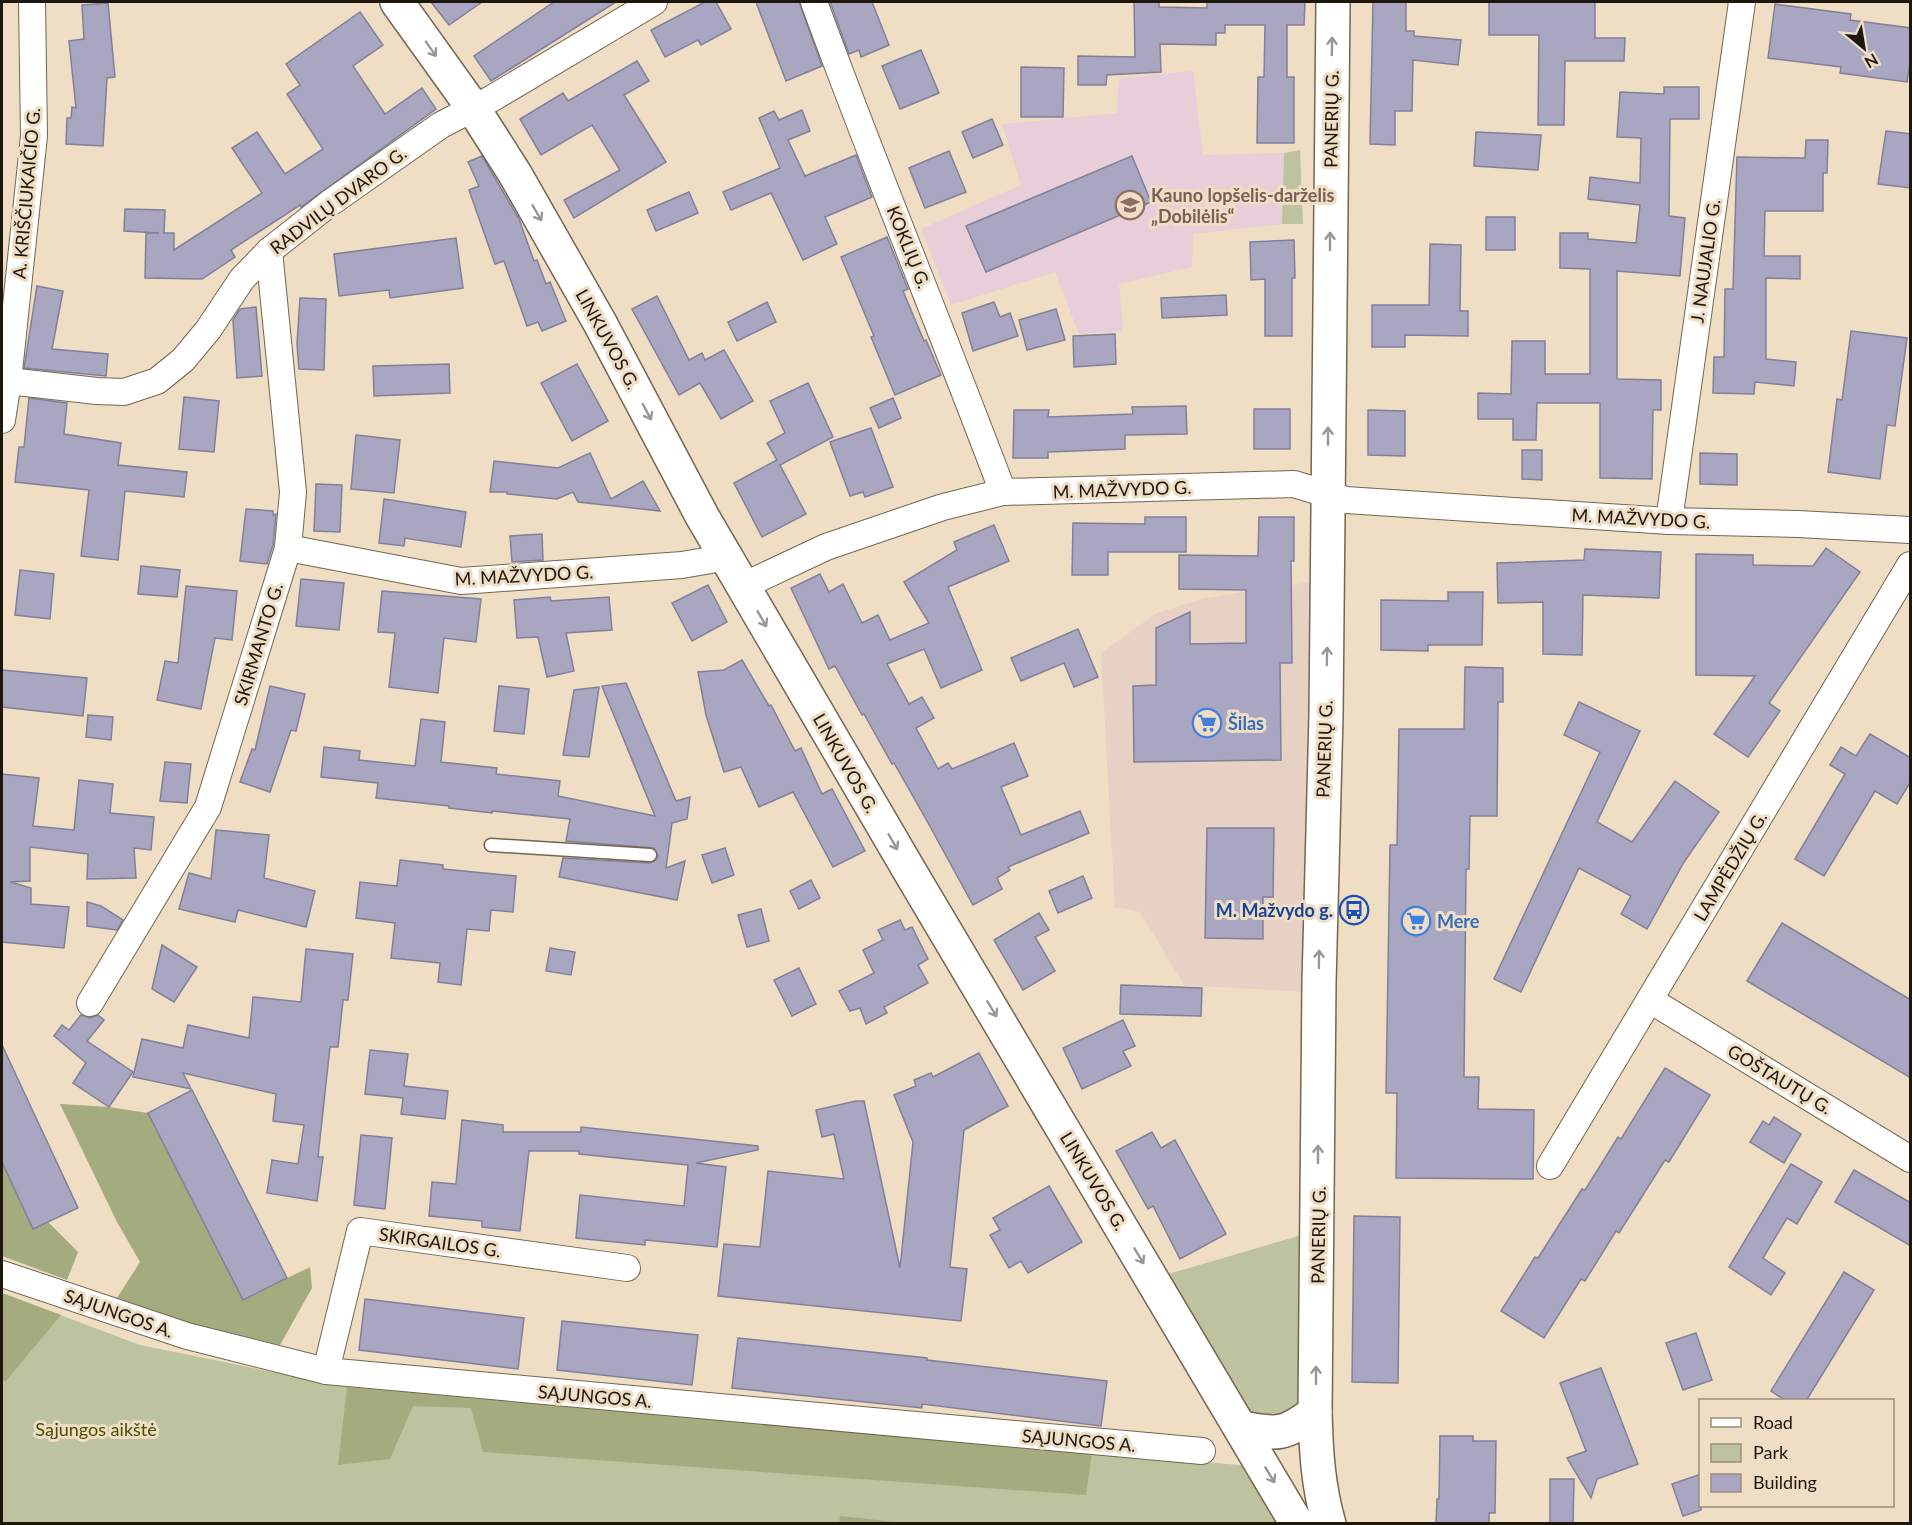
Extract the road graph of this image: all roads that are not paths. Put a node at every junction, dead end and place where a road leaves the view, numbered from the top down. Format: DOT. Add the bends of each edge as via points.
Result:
graph roads {
  1 [pos="32,2"];
  2 [pos="397,2"];
  3 [pos="654,2"];
  4 [pos="814,2"];
  5 [pos="1333,2"];
  6 [pos="1742,2"];
  7 [pos="473,108"];
  8 [pos="269,251"];
  9 [pos="8,381"];
  10 [pos="2,420"];
  11 [pos="1003,492"];
  12 [pos="1328,495"];
  13 [pos="1669,520"];
  14 [pos="1911,530"];
  15 [pos="288,548"];
  16 [pos="724,554"];
  17 [pos="1911,565"];
  18 [pos="743,586"];
  19 [pos="491,845"];
  20 [pos="650,855"];
  21 [pos="1650,1000"];
  22 [pos="90,1003"];
  23 [pos="1911,1159"];
  24 [pos="1550,1166"];
  25 [pos="627,1268"];
  26 [pos="2,1274"];
  27 [pos="326,1371"];
  28 [pos="1315,1412"];
  29 [pos="1242,1428"];
  30 [pos="1202,1450"];
  31 [pos="1325,1510"];
  32 [pos="1297,1524"];
  1 -- 9 [label="street, A. KRIŠČIUKAIČIO G." via="34,136"];
  2 -- 7 [label="street, LINKUVOS G., one-way"];
  3 -- 7 [label="street, RADVILŲ DVARO G."];
  4 -- 11 [label="street, KOKLIŲ G."];
  12 -- 5 [label="street, PANERIŲ G., one-way"];
  6 -- 13 [label="street, J. NAUJALIO G."];
  7 -- 8 [label="street, RADVILŲ DVARO G." via="441,125"];
  7 -- 16 [label="street, LINKUVOS G., one-way" via="594,313"];
  8 -- 9 [label="street, RADVILŲ DVARO G." via="242,279 183,360 157,381 124,392"];
  8 -- 15 [label="street, SKIRMANTO G." via="293,492"];
  9 -- 10 [label="street, A. KRIŠČIUKAIČIO G."];
  11 -- 12 [label="street, M. MAŽVYDO G." via="1294,484"];
  11 -- 18 [label="street, M. MAŽVYDO G." via="943,507 826,547"];
  12 -- 13 [label="street, M. MAŽVYDO G." via="1346,500"];
  28 -- 12 [label="street, PANERIŲ G., one-way"];
  13 -- 14 [label="street, M. MAŽVYDO G."];
  15 -- 16 [label="street, M. MAŽVYDO G." via="461,581 682,565"];
  15 -- 22 [label="street, SKIRMANTO G." via="208,807"];
  16 -- 18 [label="street, LINKUVOS G."];
  17 -- 21 [label="street, LAMPĖDŽIŲ G."];
  18 -- 29 [label="street, LINKUVOS G., one-way"];
  19 -- 20 [label="lane"];
  21 -- 23 [label="street, GOŠTAUTŲ G."];
  21 -- 24 [label="street, LAMPĖDŽIŲ G."];
  25 -- 27 [label="street, SKIRGAILOS G." via="360,1231"];
  26 -- 27 [label="street, SĄJUNGOS A." via="187,1336"];
  27 -- 30 [label="street, SĄJUNGOS A."];
  28 -- 29 [label="street" via="1285,1432"];
  28 -- 31 [label="street, PANERIŲ G." via="1316,1462"];
  29 -- 32 [label="street, LINKUVOS G., one-way"];
}
